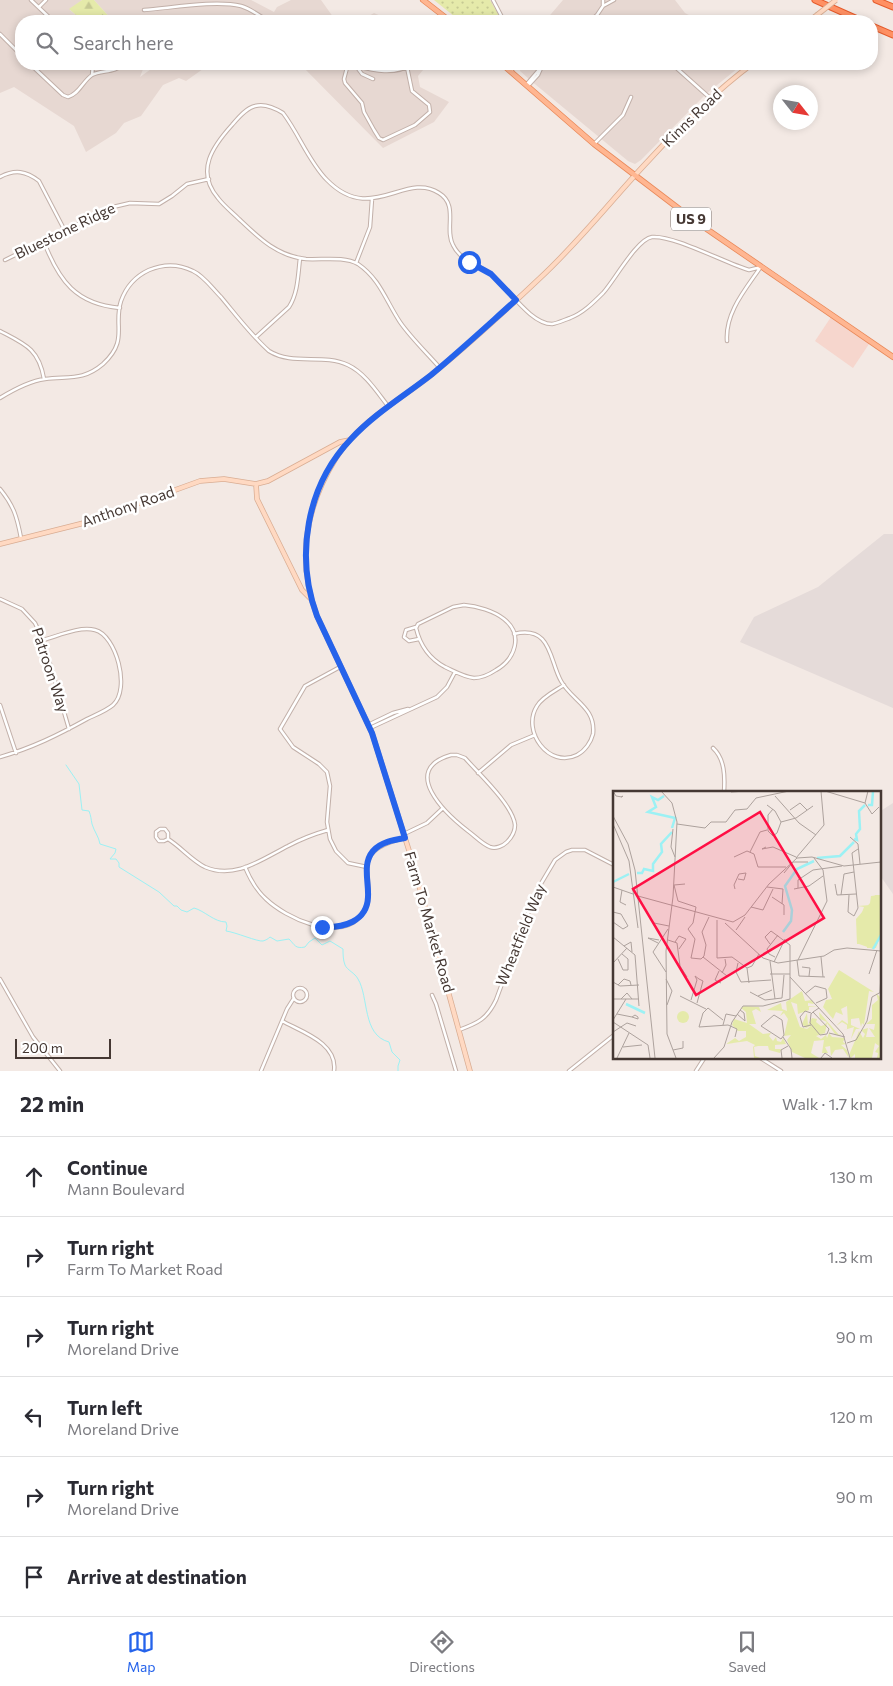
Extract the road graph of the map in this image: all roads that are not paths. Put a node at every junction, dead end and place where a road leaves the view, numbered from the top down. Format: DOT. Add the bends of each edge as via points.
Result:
graph roads {
  1 [pos="31,0"];
  2 [pos="46,0"];
  3 [pos="423,0"];
  4 [pos="493,0"];
  5 [pos="603,0"];
  6 [pos="614,0"];
  7 [pos="815,0"];
  8 [pos="836,0"];
  9 [pos="876,0"];
  10 [pos="222,2"];
  11 [pos="603,6"];
  12 [pos="39,7"];
  13 [pos="893,7"];
  14 [pos="144,10"];
  15 [pos="47,15"];
  16 [pos="257,15"];
  17 [pos="442,15"];
  18 [pos="501,15"];
  19 [pos="597,15"];
  20 [pos="817,15"];
  21 [pos="849,15"];
  22 [pos="878,29"];
  23 [pos="0,34"];
  24 [pos="893,35"];
  25 [pos="15,49"];
  26 [pos="37,70"];
  27 [pos="92,70"];
  28 [pos="112,70"];
  29 [pos="346,70"];
  30 [pos="359,70"];
  31 [pos="373,70"];
  32 [pos="397,70"];
  33 [pos="408,70"];
  34 [pos="509,70"];
  35 [pos="540,70"];
  36 [pos="679,70"];
  37 [pos="745,70"];
  38 [pos="511,72"];
  39 [pos="92,75"];
  40 [pos="373,80"];
  41 [pos="527,86"];
  42 [pos="631,97"];
  43 [pos="710,98"];
  44 [pos="594,144"];
  45 [pos="0,176"];
  46 [pos="635,176"];
  47 [pos="209,179"];
  48 [pos="372,199"];
  49 [pos="65,230"];
  50 [pos="44,242"];
  51 [pos="300,258"];
  52 [pos="5,260"];
  53 [pos="356,263"];
  54 [pos="761,267"];
  55 [pos="516,300"];
  56 [pos="120,308"];
  57 [pos="0,331"];
  58 [pos="256,338"];
  59 [pos="727,341"];
  60 [pos="893,357"];
  61 [pos="440,368"];
  62 [pos="44,379"];
  63 [pos="0,398"];
  64 [pos="389,407"];
  65 [pos="350,440"];
  66 [pos="256,484"];
  67 [pos="0,489"];
  68 [pos="21,538"];
  69 [pos="0,544"];
  70 [pos="0,599"];
  71 [pos="311,599"];
  72 [pos="416,627"];
  73 [pos="514,634"];
  74 [pos="420,638"];
  75 [pos="43,640"];
  76 [pos="341,666"];
  77 [pos="455,672"];
  78 [pos="564,686"];
  79 [pos="0,705"];
  80 [pos="369,726"];
  81 [pos="69,729"];
  82 [pos="535,735"];
  83 [pos="713,748"];
  84 [pos="16,753"];
  85 [pos="0,758"];
  86 [pos="478,773"];
  87 [pos="724,791"];
  88 [pos="443,808"];
  89 [pos="328,830"];
  90 [pos="404,836"];
  91 [pos="168,839"];
  92 [pos="613,864"];
  93 [pos="245,867"];
  94 [pos="367,867"];
  95 [pos="0,979"];
  96 [pos="432,995"];
  97 [pos="294,998"];
  98 [pos="282,1021"];
  99 [pos="459,1030"];
  100 [pos="613,1036"];
  101 [pos="704,1058"];
  102 [pos="761,1058"];
  103 [pos="60,1071"];
  104 [pos="261,1071"];
  105 [pos="334,1071"];
  106 [pos="456,1071"];
  107 [pos="470,1071"];
  108 [pos="569,1071"];
  109 [pos="696,1071"];
  110 [pos="781,1071"];
  1 -- 12 [label="street"];
  2 -- 12 [label="street"];
  3 -- 17 [label="main road"];
  4 -- 18 [label="street"];
  5 -- 11 [label="street"];
  6 -- 11 [label="street"];
  7 -- 21 [label="highway"];
  8 -- 20 [label="street, bridge"];
  9 -- 13 [label="highway"];
  10 -- 14 [label="street"];
  10 -- 16 [label="street" via="241,6"];
  11 -- 19 [label="street"];
  12 -- 15 [label="street"];
  22 -- 24 [label="highway"];
  23 -- 25 [label="street"];
  26 -- 39 [label="street" via="65,96 74,94"];
  27 -- 39 [label="street"];
  28 -- 39 [label="street"];
  29 -- 33 [label="street" via="345,83 362,103 364,112 382,140 415,125 430,112 429,105 412,91"];
  30 -- 40 [label="street"];
  31 -- 32 [label="street"];
  34 -- 38 [label="main road, US 9"];
  35 -- 41 [label="street"];
  36 -- 43 [label="street"];
  37 -- 43 [label="street, Kinns Road"];
  38 -- 41 [label="main road, US 9"];
  41 -- 44 [label="main road, US 9"];
  42 -- 44 [label="street" via="623,115"];
  43 -- 46 [label="street, Kinns Road"];
  44 -- 46 [label="main road, US 9"];
  45 -- 49 [label="street" via="18,171 34,176"];
  46 -- 54 [label="main road, US 9"];
  46 -- 55 [label="street, Farm To Market Road" via="568,250"];
  47 -- 48 [label="street" via="208,160 217,141 245,111 263,105 283,113 327,180 354,197"];
  47 -- 49 [label="street, Bluestone Ridge" via="187,184 159,204 121,204"];
  47 -- 51 [label="street" via="220,200 263,242 275,250"];
  48 -- 53 [label="street" via="370,227"];
  48 -- 55 [label="street" via="418,187 431,188 441,194 450,208 455,249 469,262 491,274"];
  49 -- 50 [label="street, Bluestone Ridge"];
  50 -- 52 [label="street, Bluestone Ridge"];
  50 -- 56 [label="street" via="60,275 75,293 93,303"];
  51 -- 53 [label="street"];
  51 -- 58 [label="street" via="292,303"];
  53 -- 61 [label="street" via="373,276 401,323"];
  54 -- 55 [label="street" via="749,270 675,241 652,237 638,246 604,292 574,316 561,322 546,323 534,317"];
  54 -- 59 [label="street" via="733,309 727,325"];
  54 -- 60 [label="main road, US 9"];
  55 -- 61 [label="street, Farm To Market Road"];
  56 -- 58 [label="street" via="128,287 143,273 162,266 178,266 206,280"];
  56 -- 62 [label="street" via="119,341 104,363 81,377"];
  57 -- 62 [label="street" via="35,353"];
  58 -- 64 [label="street" via="280,357 335,360 347,364 360,373"];
  61 -- 64 [label="street, Farm To Market Road"];
  62 -- 63 [label="street"];
  64 -- 65 [label="street, Farm To Market Road"];
  65 -- 66 [label="street"];
  65 -- 71 [label="street, Farm To Market Road" via="323,481 310,516 306,556"];
  66 -- 68 [label="street, Anthony Road" via="224,479 200,481 84,523"];
  66 -- 71 [label="street" via="257,499 302,590"];
  67 -- 68 [label="street" via="17,516"];
  68 -- 69 [label="street, Anthony Road"];
  70 -- 75 [label="street, Patroon Way" via="22,608 35,623"];
  71 -- 76 [label="street, Farm To Market Road"];
  72 -- 73 [label="street" via="454,607 471,606 503,618"];
  72 -- 74 [label="street"];
  72 -- 74 [label="street" via="406,630 404,637 409,641"];
  73 -- 77 [label="street" via="514,649 502,666 475,678"];
  73 -- 78 [label="street" via="528,633 544,641"];
  74 -- 77 [label="street" via="432,659"];
  75 -- 81 [label="street, Patroon Way"];
  75 -- 81 [label="street" via="86,629 101,632 110,641 122,678 120,694 114,704"];
  76 -- 80 [label="street, Farm To Market Road"];
  76 -- 89 [label="street" via="305,686 280,728 293,747 326,772 330,786"];
  77 -- 80 [label="street" via="437,697"];
  78 -- 82 [label="street" via="536,708 532,722"];
  78 -- 82 [label="street" via="590,714 592,739 588,746 569,758 558,757 542,749"];
  79 -- 84 [label="street"];
  80 -- 90 [label="street, Farm To Market Road"];
  81 -- 84 [label="street"];
  82 -- 86 [label="street" via="511,745"];
  83 -- 87 [label="street" via="721,760"];
  84 -- 85 [label="street"];
  86 -- 88 [label="street" via="458,755 438,760 428,773 428,782"];
  86 -- 88 [label="street" via="504,802 515,824 514,833 505,844 490,847"];
  88 -- 90 [label="street" via="427,824"];
  89 -- 93 [label="street"];
  89 -- 94 [label="street" via="342,859"];
  90 -- 94 [label="street" via="374,850"];
  90 -- 99 [label="street, Farm To Market Road"];
  91 -- 91 [label="street" via="165,829 156,832 159,841"];
  91 -- 93 [label="street" via="210,869 224,871"];
  92 -- 99 [label="street, Wheatfield Way" via="585,850 566,852 555,860 536,892 490,1011 476,1024"];
  93 -- 94 [label="street" via="255,886 270,903 306,923 332,927 353,922 364,911 368,897"];
  95 -- 103 [label="street" via="32,1037"];
  96 -- 106 [label="street"];
  97 -- 97 [label="street" via="304,1000 306,992 296,989"];
  97 -- 98 [label="street"];
  98 -- 104 [label="street"];
  98 -- 105 [label="street" via="325,1046 332,1056"];
  99 -- 107 [label="street, Farm To Market Road"];
  100 -- 108 [label="street"];
  101 -- 109 [label="street"];
  102 -- 110 [label="street"];
}
